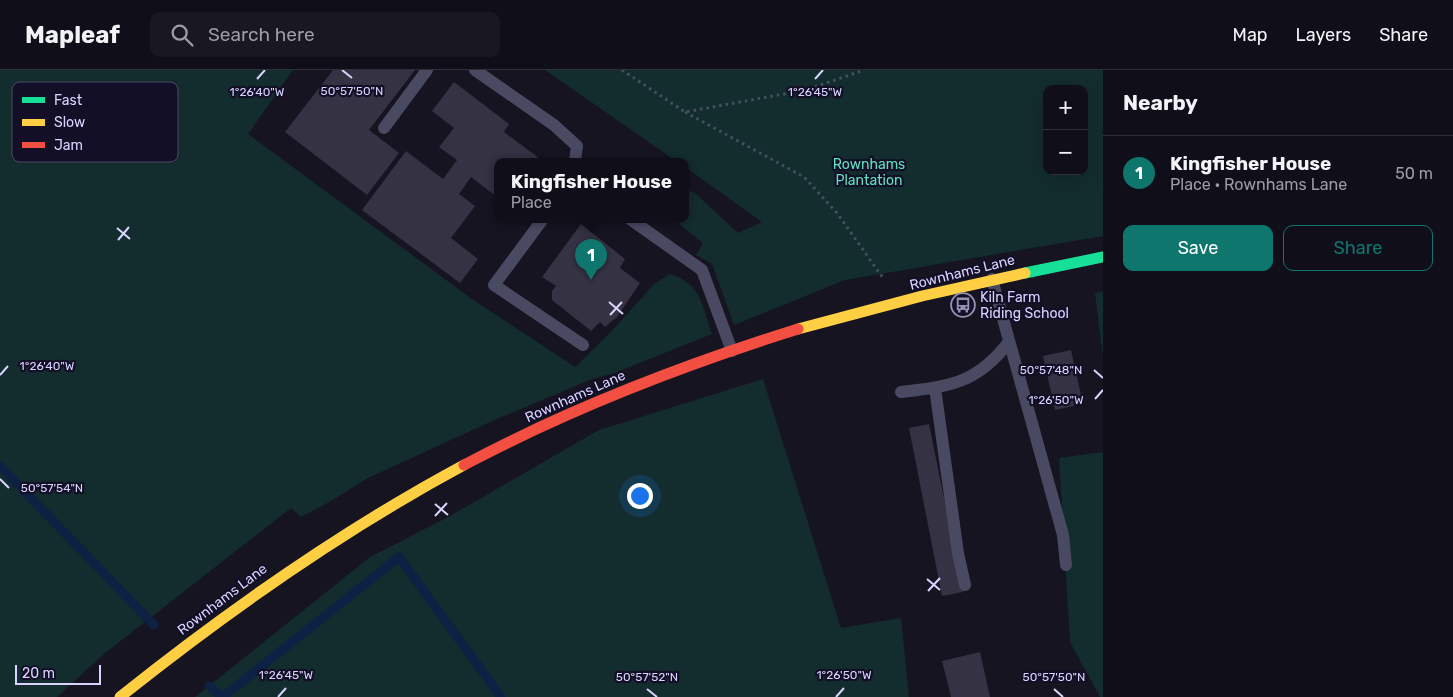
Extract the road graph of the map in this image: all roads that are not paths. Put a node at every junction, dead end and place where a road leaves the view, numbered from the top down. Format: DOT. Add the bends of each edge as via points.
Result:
graph roads {
  1 [pos="427,70"];
  2 [pos="475,70"];
  3 [pos="384,128"];
  4 [pos="575,158"];
  5 [pos="540,223"];
  6 [pos="636,223"];
  7 [pos="1103,257"];
  8 [pos="992,279"];
  9 [pos="1008,343"];
  10 [pos="583,345"];
  11 [pos="732,351"];
  12 [pos="935,388"];
  13 [pos="901,392"];
  14 [pos="1066,565"];
  15 [pos="965,585"];
  16 [pos="120,697"];
  1 -- 3 [label="lane"];
  2 -- 4 [label="lane" via="554,125 577,146"];
  5 -- 10 [label="lane" via="494,284"];
  6 -- 11 [label="lane" via="702,270"];
  7 -- 8 [label="street, Rownhams Lane"];
  8 -- 9 [label="lane"];
  8 -- 11 [label="street, Rownhams Lane" via="814,325"];
  9 -- 12 [label="lane" via="996,360 974,377"];
  9 -- 14 [label="lane" via="1063,535"];
  11 -- 16 [label="street, Rownhams Lane" via="629,388 564,416 406,496 288,569"];
  12 -- 13 [label="lane"];
  12 -- 15 [label="lane"];
}
